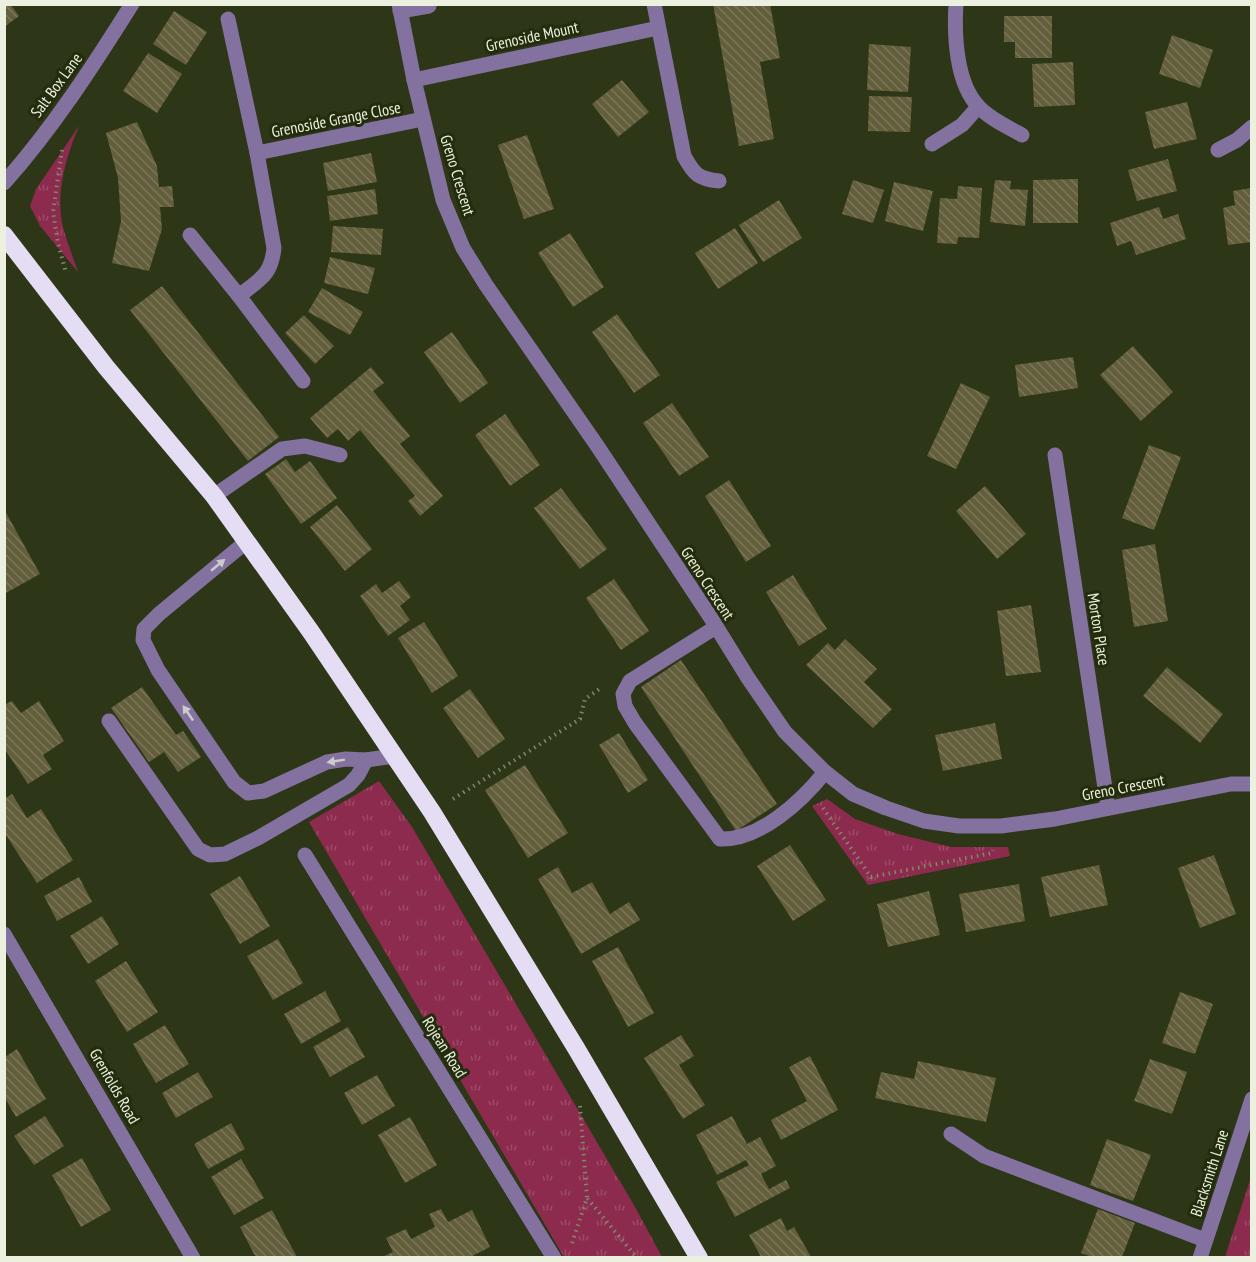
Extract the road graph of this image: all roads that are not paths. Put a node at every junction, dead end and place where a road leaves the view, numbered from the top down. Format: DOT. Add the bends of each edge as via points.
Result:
graph roads {
  1 [pos="132,4"];
  2 [pos="654,4"];
  3 [pos="956,4"];
  4 [pos="429,6"];
  5 [pos="399,8"];
  6 [pos="228,19"];
  7 [pos="658,28"];
  8 [pos="414,80"];
  9 [pos="978,107"];
  10 [pos="423,119"];
  11 [pos="1251,127"];
  12 [pos="1022,135"];
  13 [pos="932,144"];
  14 [pos="1218,150"];
  15 [pos="257,153"];
  16 [pos="719,181"];
  17 [pos="4,183"];
  18 [pos="4,235"];
  19 [pos="190,235"];
  20 [pos="240,296"];
  21 [pos="303,381"];
  22 [pos="340,455"];
  23 [pos="1055,455"];
  24 [pos="214,496"];
  25 [pos="246,542"];
  26 [pos="716,627"];
  27 [pos="109,721"];
  28 [pos="394,756"];
  29 [pos="366,760"];
  30 [pos="825,772"];
  31 [pos="1251,784"];
  32 [pos="1108,808"];
  33 [pos="305,855"];
  34 [pos="4,934"];
  35 [pos="1251,1099"];
  36 [pos="951,1134"];
  37 [pos="1205,1240"];
  38 [pos="193,1257"];
  39 [pos="555,1257"];
  40 [pos="699,1257"];
  41 [pos="1200,1257"];
  1 -- 17 [label="street, Salt Box Lane" via="86,77"];
  2 -- 7 [label="street"];
  3 -- 9 [label="street" via="958,57 966,87"];
  4 -- 5 [label="street"];
  5 -- 8 [label="street, Greno Crescent"];
  6 -- 15 [label="street, Grenoside Grange Close"];
  7 -- 8 [label="street, Grenoside Mount"];
  7 -- 16 [label="street" via="684,156 691,170 703,179"];
  8 -- 10 [label="street, Greno Crescent"];
  9 -- 12 [label="street"];
  9 -- 13 [label="street" via="962,125"];
  10 -- 15 [label="street, Grenoside Grange Close"];
  10 -- 26 [label="street, Greno Crescent" via="442,200 463,248"];
  11 -- 14 [label="street"];
  15 -- 20 [label="street, Grenoside Grange Close" via="274,248 272,264 264,277"];
  18 -- 24 [label="highway" via="106,367"];
  19 -- 20 [label="street"];
  20 -- 21 [label="street"];
  22 -- 24 [label="street" via="305,447 282,449"];
  23 -- 32 [label="street, Morton Place"];
  24 -- 25 [label="highway"];
  25 -- 28 [label="highway"];
  29 -- 25 [label="street, one-way" via="327,762 264,791 249,793 234,782 158,670 143,640 144,629"];
  26 -- 30 [label="street, Greno Crescent" via="785,732"];
  26 -- 30 [label="street" via="630,681 622,694 630,714 720,839 746,837 786,811"];
  27 -- 29 [label="street" via="198,849 210,855 225,854 258,838 349,785"];
  28 -- 29 [label="street"];
  28 -- 40 [label="highway" via="582,1058"];
  30 -- 32 [label="street, Greno Crescent" via="853,794 886,808 924,821 959,826 1001,826"];
  31 -- 32 [label="street, Greno Crescent" via="1231,784"];
  33 -- 39 [label="street, Rojean Road"];
  34 -- 38 [label="street, Grenfolds Road"];
  35 -- 37 [label="street, Blacksmith Lane"];
  36 -- 37 [label="street" via="984,1156"];
  37 -- 41 [label="street, Blacksmith Lane"];
}
